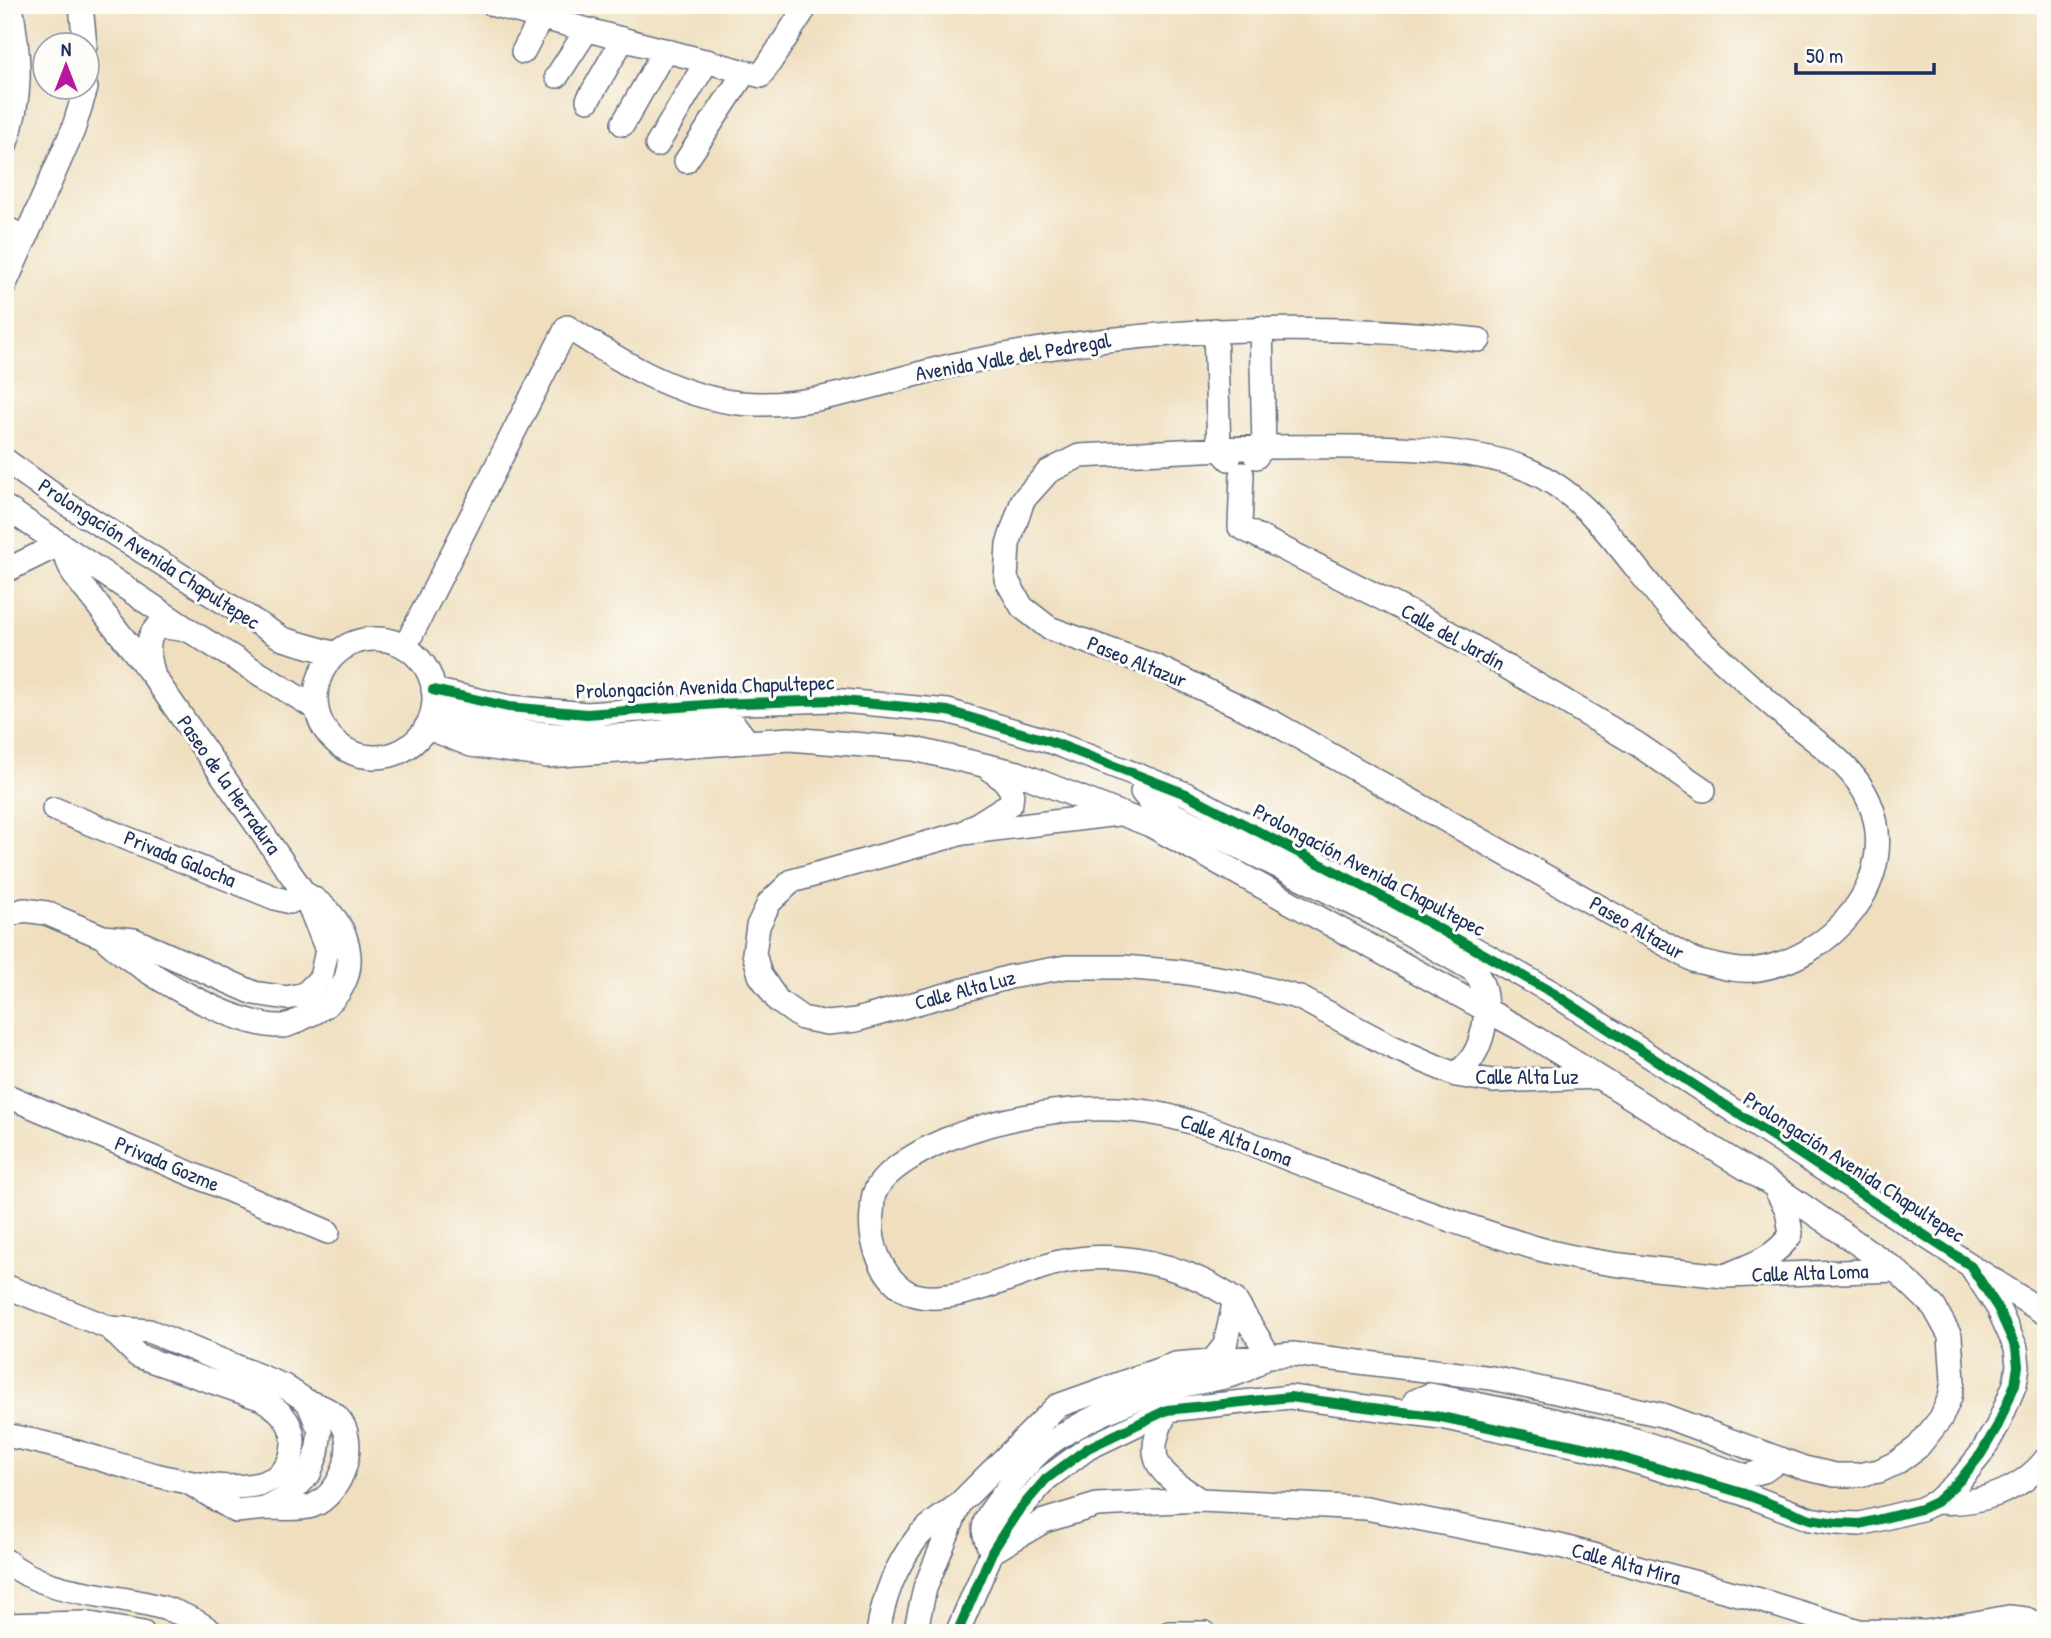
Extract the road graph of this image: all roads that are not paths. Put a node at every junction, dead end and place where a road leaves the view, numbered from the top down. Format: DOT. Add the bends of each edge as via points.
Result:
graph roads {
  1 [pos="11,5"];
  2 [pos="81,5"];
  3 [pos="494,5"];
  4 [pos="807,5"];
  5 [pos="541,18"];
  6 [pos="587,30"];
  7 [pos="84,32"];
  8 [pos="623,39"];
  9 [pos="664,50"];
  10 [pos="523,52"];
  11 [pos="707,61"];
  12 [pos="745,72"];
  13 [pos="557,76"];
  14 [pos="588,100"];
  15 [pos="82,102"];
  16 [pos="623,124"];
  17 [pos="657,145"];
  18 [pos="5,146"];
  19 [pos="686,161"];
  20 [pos="5,228"];
  21 [pos="26,238"];
  22 [pos="5,284"];
  23 [pos="1261,328"];
  24 [pos="1215,330"];
  25 [pos="1479,340"];
  26 [pos="1264,447"];
  27 [pos="1219,448"];
  28 [pos="5,460"];
  29 [pos="1242,474"];
  30 [pos="5,507"];
  31 [pos="60,544"];
  32 [pos="5,571"];
  33 [pos="190,631"];
  34 [pos="405,647"];
  35 [pos="336,654"];
  36 [pos="154,677"];
  37 [pos="317,709"];
  38 [pos="431,709"];
  39 [pos="982,764"];
  40 [pos="1151,780"];
  41 [pos="1704,790"];
  42 [pos="54,809"];
  43 [pos="1121,814"];
  44 [pos="963,833"];
  45 [pos="304,893"];
  46 [pos="5,916"];
  47 [pos="1485,1009"];
  48 [pos="1455,1075"];
  49 [pos="1598,1077"];
  50 [pos="5,1095"];
  51 [pos="1774,1186"];
  52 [pos="328,1232"];
  53 [pos="1970,1265"];
  54 [pos="1896,1270"];
  55 [pos="1725,1276"];
  56 [pos="5,1286"];
  57 [pos="1235,1300"];
  58 [pos="2046,1314"];
  59 [pos="110,1328"];
  60 [pos="1268,1354"];
  61 [pos="1214,1359"];
  62 [pos="1167,1410"];
  63 [pos="1421,1414"];
  64 [pos="5,1435"];
  65 [pos="1781,1459"];
  66 [pos="2046,1459"];
  67 [pos="191,1484"];
  68 [pos="1200,1500"];
  69 [pos="1936,1502"];
  70 [pos="960,1503"];
  71 [pos="992,1552"];
  72 [pos="5,1560"];
  73 [pos="5,1625"];
  74 [pos="2046,1627"];
  75 [pos="143,1633"];
  76 [pos="213,1633"];
  77 [pos="878,1633"];
  78 [pos="915,1633"];
  79 [pos="957,1633"];
  80 [pos="1168,1633"];
  81 [pos="1206,1633"];
  1 -- 18 [label="street" via="21,70 16,114"];
  2 -- 7 [label="street"];
  3 -- 5 [label="street"];
  4 -- 12 [label="street" via="761,76"];
  5 -- 6 [label="street"];
  5 -- 10 [label="street"];
  6 -- 8 [label="street"];
  6 -- 13 [label="street"];
  8 -- 9 [label="street"];
  8 -- 14 [label="street"];
  9 -- 11 [label="street"];
  9 -- 16 [label="street"];
  11 -- 12 [label="street"];
  11 -- 17 [label="street"];
  12 -- 19 [label="street"];
  15 -- 21 [label="street"];
  20 -- 21 [label="street"];
  21 -- 22 [label="street"];
  23 -- 24 [label="street, Avenida Valle del Pedregal"];
  23 -- 25 [label="street, Avenida Valle del Pedregal" via="1407,331"];
  23 -- 26 [label="street"];
  24 -- 27 [label="street"];
  24 -- 34 [label="street, Avenida Valle del Pedregal" via="1076,344 972,361 801,401 743,403 705,398 667,383 567,327"];
  26 -- 27 [label="street, Paseo Altazur"];
  26 -- 27 [label="street, Paseo Altazur" via="1401,450 1496,460 1526,469 1579,502 1678,618 1782,714 1832,752 1868,800 1877,839 1871,885 1841,929 1787,960 1751,970 1695,961 1274,723 1157,667 1049,628 1022,607 1006,579 1007,544 1023,500 1048,472 1079,456"];
  26 -- 29 [label="street"];
  27 -- 29 [label="street"];
  28 -- 35 [label="street, Prolongación Avenida Chapultepec" via="68,505 283,639"];
  29 -- 41 [label="street, Calle del Jardín" via="1240,527 1441,628 1637,744"];
  30 -- 31 [label="street, Prolongación Avenida Chapultepec"];
  31 -- 32 [label="street"];
  31 -- 33 [label="street, Prolongación Avenida Chapultepec"];
  31 -- 36 [label="street, Paseo de la Herradura" via="74,575"];
  33 -- 36 [label="street, Paseo de la Herradura" via="159,626 153,630 148,640"];
  33 -- 37 [label="street, Prolongación Avenida Chapultepec"];
  34 -- 35 [label="street" via="370,639"];
  34 -- 38 [label="street" via="429,673"];
  35 -- 37 [label="street" via="316,689"];
  36 -- 45 [label="street, Paseo de la Herradura"];
  37 -- 38 [label="street" via="337,744 355,754 375,757 396,753 413,743"];
  38 -- 39 [label="street" via="471,745 547,756 789,739 914,749"];
  38 -- 40 [label="street, Prolongación Avenida Chapultepec" via="509,707 587,714 832,700 948,711 1052,742"];
  39 -- 43 [label="street" via="1018,773"];
  39 -- 44 [label="street, Calle Alta Luz" via="1004,780 1012,791 1011,803"];
  40 -- 47 [label="street" via="1142,792 1151,803 1380,917 1474,970 1483,984"];
  40 -- 53 [label="street, Prolongación Avenida Chapultepec" via="1361,885 1553,993"];
  42 -- 45 [label="street, Privada Galocha" via="275,898 290,901"];
  43 -- 44 [label="street, Calle Alta Luz"];
  43 -- 47 [label="street" via="1150,825"];
  44 -- 48 [label="street, Calle Alta Luz" via="792,881 769,903 758,926 754,953 760,975 778,1001 802,1018 827,1023 856,1020 1010,977 1066,967 1180,972 1300,998"];
  45 -- 46 [label="street, Paseo de la Herradura" via="327,950 321,978 305,994 287,998 254,993 134,940 103,937 46,913 24,910"];
  47 -- 48 [label="street, Calle Alta Luz" via="1480,1043"];
  47 -- 49 [label="street"];
  48 -- 49 [label="street, Calle Alta Luz" via="1493,1082"];
  49 -- 51 [label="street"];
  50 -- 52 [label="street, Privada Gozme"];
  51 -- 54 [label="street"];
  51 -- 55 [label="street, Calle Alta Loma" via="1787,1210 1791,1234 1773,1255"];
  53 -- 58 [label="street"];
  53 -- 69 [label="street, Prolongación Avenida Chapultepec" via="2007,1328 2018,1366 1998,1425 1981,1454"];
  54 -- 55 [label="street, Calle Alta Loma"];
  54 -- 65 [label="street" via="1934,1307 1951,1336 1953,1381 1941,1418 1918,1447 1879,1471 1836,1475"];
  55 -- 57 [label="street, Calle Alta Loma" via="1541,1250 1181,1118 1130,1110 1028,1115 970,1130 914,1153 875,1191 870,1227 874,1250 895,1281 921,1297 946,1297 1062,1261 1111,1258 1159,1264"];
  56 -- 59 [label="street"];
  57 -- 60 [label="street, Calle Alta Loma"];
  57 -- 61 [label="street" via="1225,1345"];
  59 -- 67 [label="street" via="138,1356 262,1399 287,1420 292,1450 283,1470 272,1479 241,1486"];
  59 -- 67 [label="street" via="149,1331 284,1386 308,1402 320,1432 314,1462 286,1498 267,1508 236,1511"];
  60 -- 61 [label="street"];
  60 -- 65 [label="street" via="1492,1378 1662,1415"];
  60 -- 71 [label="street" via="1255,1367 1237,1374 1168,1388 1111,1410 1045,1448 1012,1482 984,1521 984,1538"];
  61 -- 70 [label="street" via="1175,1364 1057,1406"];
  62 -- 63 [label="street, Prolongación Avenida Chapultepec" via="1290,1397"];
  62 -- 68 [label="street" via="1153,1438 1155,1460 1170,1479"];
  62 -- 71 [label="street, Prolongación Avenida Chapultepec" via="1088,1448 1046,1479"];
  63 -- 65 [label="street" via="1413,1406 1425,1396 1460,1400 1635,1440 1745,1476 1764,1471"];
  63 -- 69 [label="street, Prolongación Avenida Chapultepec" via="1592,1450 1836,1523 1882,1520"];
  64 -- 67 [label="street"];
  66 -- 69 [label="street" via="2013,1486 1986,1500"];
  68 -- 71 [label="street, Calle Alta Mira" via="1097,1505 1070,1511"];
  68 -- 74 [label="street, Calle Alta Mira" via="1366,1508 1560,1546 1859,1631 1926,1632 2009,1618"];
  70 -- 77 [label="street" via="918,1536 892,1582"];
  70 -- 78 [label="street" via="925,1588"];
  71 -- 79 [label="street, Prolongación Avenida Chapultepec"];
  72 -- 76 [label="street" via="20,1573 83,1594 148,1604"];
  73 -- 75 [label="street" via="84,1623"];
  80 -- 81 [label="street"];
}
